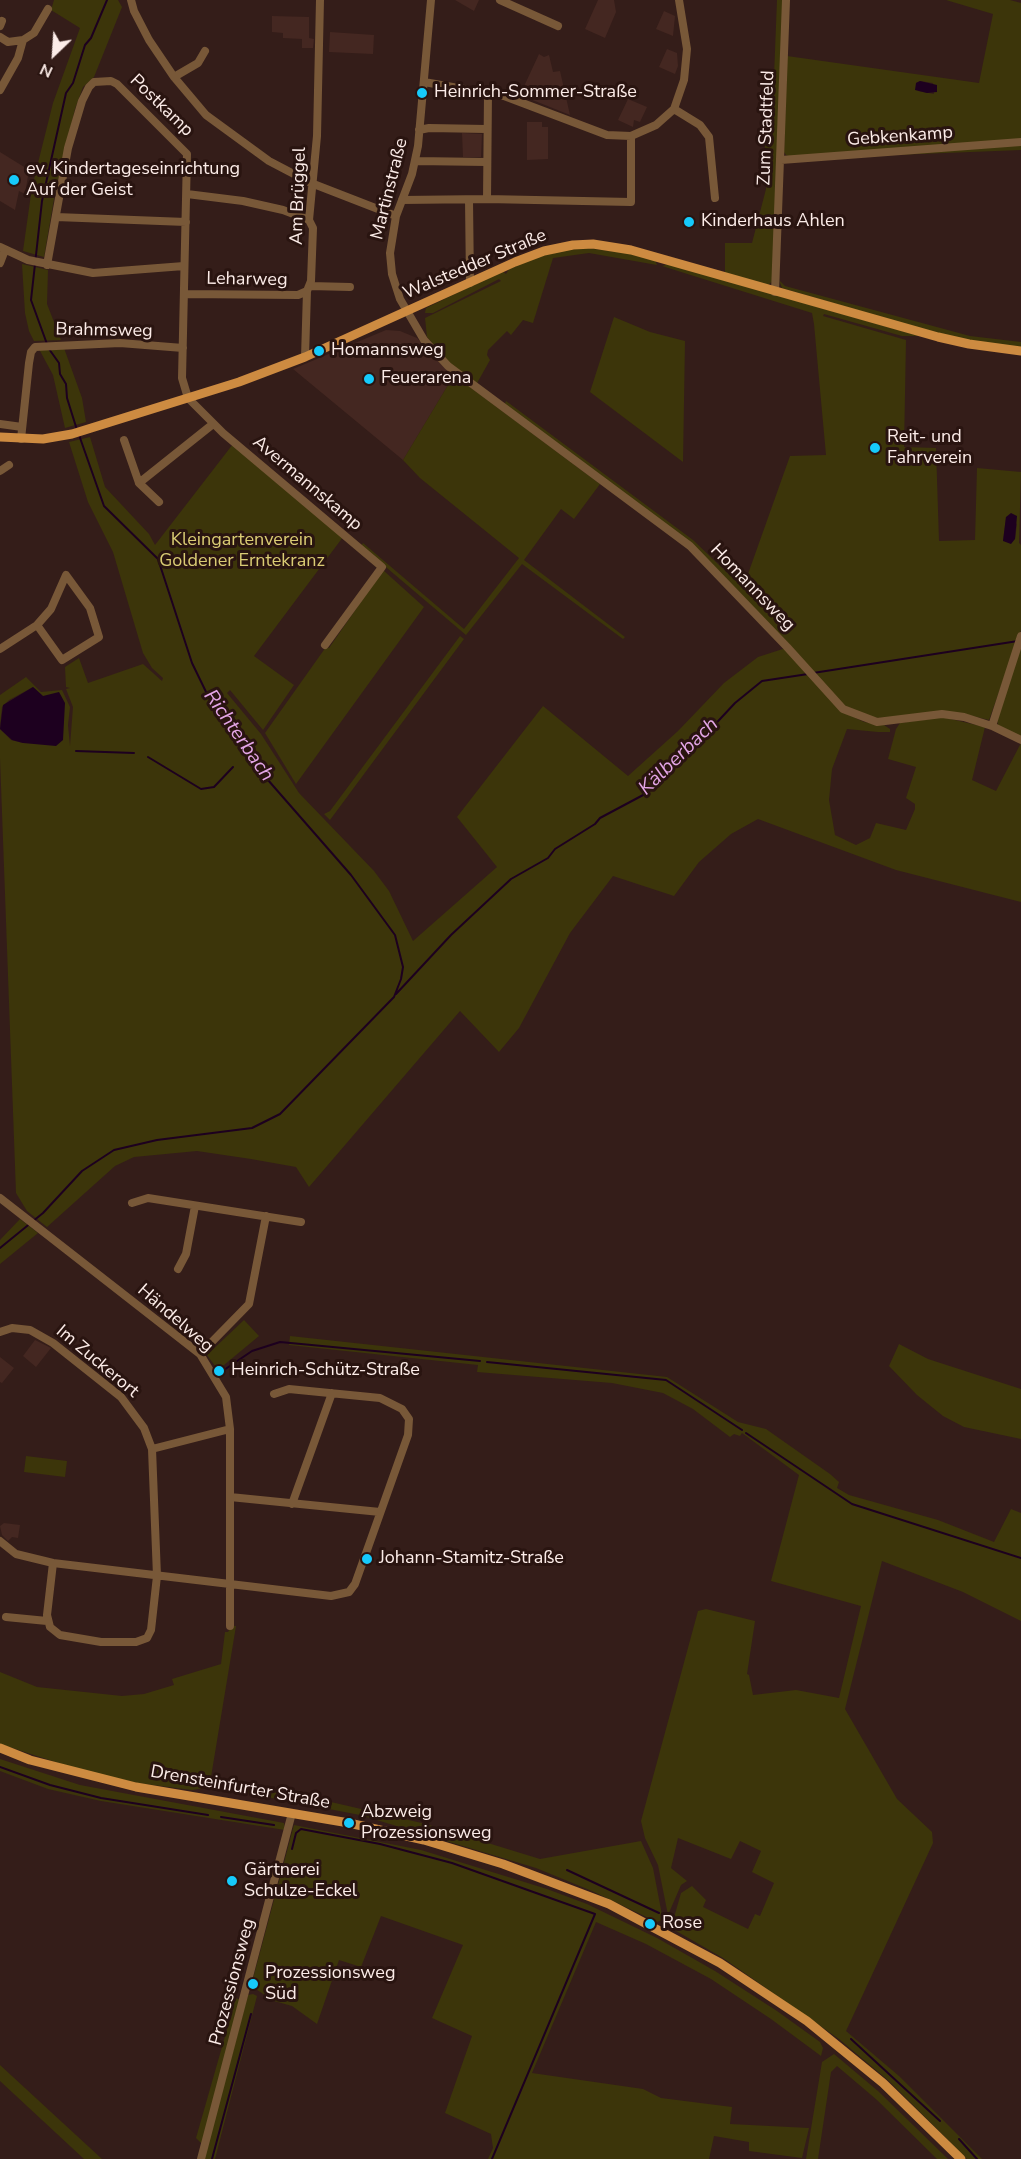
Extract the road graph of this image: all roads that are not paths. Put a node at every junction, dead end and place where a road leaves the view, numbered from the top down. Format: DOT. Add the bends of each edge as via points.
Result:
graph roads {
  1 [pos="131,0"];
  2 [pos="320,0"];
  3 [pos="431,0"];
  4 [pos="500,0"];
  5 [pos="679,0"];
  6 [pos="786,0"];
  7 [pos="48,9"];
  8 [pos="558,26"];
  9 [pos="0,37"];
  10 [pos="22,40"];
  11 [pos="206,51"];
  12 [pos="174,77"];
  13 [pos="424,82"];
  14 [pos="0,90"];
  15 [pos="488,94"];
  16 [pos="674,109"];
  17 [pos="486,129"];
  18 [pos="419,130"];
  19 [pos="632,136"];
  20 [pos="1021,142"];
  21 [pos="781,160"];
  22 [pos="416,161"];
  23 [pos="486,162"];
  24 [pos="311,183"];
  25 [pos="187,194"];
  26 [pos="715,198"];
  27 [pos="487,199"];
  28 [pos="402,200"];
  29 [pos="469,200"];
  30 [pos="396,216"];
  31 [pos="56,217"];
  32 [pos="309,220"];
  33 [pos="186,222"];
  34 [pos="2,248"];
  35 [pos="0,263"];
  36 [pos="45,265"];
  37 [pos="184,266"];
  38 [pos="470,283"];
  39 [pos="350,287"];
  40 [pos="309,288"];
  41 [pos="775,292"];
  42 [pos="184,294"];
  43 [pos="406,311"];
  44 [pos="183,348"];
  45 [pos="1021,351"];
  46 [pos="305,357"];
  47 [pos="188,398"];
  48 [pos="0,424"];
  49 [pos="213,424"];
  50 [pos="22,427"];
  51 [pos="0,437"];
  52 [pos="21,439"];
  53 [pos="124,440"];
  54 [pos="9,465"];
  55 [pos="0,471"];
  56 [pos="139,483"];
  57 [pos="159,502"];
  58 [pos="37,625"];
  59 [pos="1019,640"];
  60 [pos="325,645"];
  61 [pos="0,649"];
  62 [pos="992,726"];
  63 [pos="1021,740"];
  64 [pos="0,1198"];
  65 [pos="132,1203"];
  66 [pos="195,1206"];
  67 [pos="266,1216"];
  68 [pos="301,1222"];
  69 [pos="178,1269"];
  70 [pos="0,1332"];
  71 [pos="200,1354"];
  72 [pos="332,1393"];
  73 [pos="274,1395"];
  74 [pos="230,1429"];
  75 [pos="152,1449"];
  76 [pos="230,1497"];
  77 [pos="292,1504"];
  78 [pos="380,1512"];
  79 [pos="0,1541"];
  80 [pos="53,1563"];
  81 [pos="157,1576"];
  82 [pos="230,1584"];
  83 [pos="6,1617"];
  84 [pos="48,1621"];
  85 [pos="230,1626"];
  86 [pos="0,1748"];
  87 [pos="292,1813"];
  88 [pos="201,2159"];
  89 [pos="961,2159"];
  1 -- 12 [label="street" via="149,40"];
  2 -- 24 [label="street, Am Brüggel" via="317,136"];
  3 -- 13 [label="street, Martinstraße"];
  4 -- 8 [label="street"];
  5 -- 16 [label="street" via="687,49 684,80"];
  6 -- 21 [label="street, Zum Stadtfeld"];
  7 -- 10 [label="street" via="34,33"];
  9 -- 10 [label="street" via="8,42"];
  10 -- 14 [label="street" via="18,58"];
  11 -- 12 [label="street" via="198,63"];
  12 -- 24 [label="street" via="206,115 269,161"];
  13 -- 15 [label="street"];
  13 -- 18 [label="street, Martinstraße"];
  15 -- 17 [label="street"];
  15 -- 19 [label="street" via="528,103 607,135"];
  16 -- 19 [label="street" via="656,125"];
  16 -- 26 [label="street" via="700,125 709,136"];
  17 -- 18 [label="street"];
  17 -- 23 [label="street"];
  18 -- 22 [label="street, Martinstraße"];
  19 -- 27 [label="street" via="631,202"];
  20 -- 21 [label="street, Gebkenkamp"];
  21 -- 41 [label="street, Zum Stadtfeld"];
  22 -- 23 [label="street"];
  22 -- 28 [label="street, Martinstraße"];
  23 -- 27 [label="street"];
  24 -- 30 [label="street"];
  24 -- 32 [label="street, Am Brüggel"];
  25 -- 31 [label="street, Postkamp" via="189,162 182,146 117,84 99,81 85,93 74,126"];
  25 -- 32 [label="street" via="243,201"];
  25 -- 33 [label="street, Postkamp"];
  27 -- 29 [label="street"];
  28 -- 29 [label="street"];
  28 -- 30 [label="street, Martinstraße"];
  29 -- 38 [label="street"];
  30 -- 43 [label="street, Martinstraße" via="390,262"];
  31 -- 33 [label="street"];
  31 -- 36 [label="street, Postkamp"];
  32 -- 40 [label="street, Am Brüggel" via="313,228"];
  33 -- 37 [label="street, Postkamp"];
  34 -- 35 [label="street"];
  34 -- 36 [label="street"];
  36 -- 37 [label="street" via="93,273"];
  37 -- 42 [label="street, Postkamp"];
  38 -- 41 [label="main road, Walstedder Straße" via="544,251 593,244 641,253"];
  38 -- 43 [label="main road, Walstedder Straße"];
  39 -- 40 [label="street, Leharweg"];
  40 -- 42 [label="street, Leharweg" via="298,295"];
  40 -- 46 [label="street, Am Brüggel"];
  41 -- 45 [label="main road, Walstedder Straße" via="969,344"];
  42 -- 44 [label="street, Postkamp"];
  43 -- 46 [label="main road, Walstedder Straße"];
  43 -- 62 [label="street, Homannsweg" via="424,340 448,366 690,546 843,709 864,719 892,722 942,714"];
  44 -- 47 [label="street, Postkamp" via="182,378"];
  44 -- 50 [label="street, Brahmsweg" via="120,343 39,345 31,352"];
  46 -- 47 [label="main road, Walstedder Straße"];
  47 -- 49 [label="street, Avermannskamp"];
  47 -- 52 [label="main road, Walstedder Straße" via="72,434"];
  48 -- 50 [label="street"];
  49 -- 56 [label="street"];
  49 -- 60 [label="street, Avermannskamp" via="382,567"];
  50 -- 52 [label="street"];
  51 -- 52 [label="main road, Walstedder Straße"];
  53 -- 56 [label="street"];
  54 -- 55 [label="street"];
  56 -- 57 [label="street"];
  58 -- 58 [label="street" via="51,609 66,575 90,608 99,637 62,660"];
  58 -- 61 [label="street"];
  59 -- 62 [label="street"];
  62 -- 63 [label="street, Homannsweg"];
  64 -- 71 [label="street, Händelweg"];
  65 -- 66 [label="street" via="148,1198"];
  66 -- 67 [label="street"];
  66 -- 69 [label="street" via="186,1254"];
  67 -- 68 [label="street"];
  67 -- 71 [label="street" via="249,1304"];
  70 -- 75 [label="street, Im Zuckerort" via="18,1328 53,1343 121,1397 144,1428"];
  71 -- 74 [label="street, Händelweg" via="225,1397"];
  72 -- 73 [label="street" via="289,1389"];
  72 -- 77 [label="street"];
  72 -- 78 [label="street" via="386,1400 402,1409 409,1419 408,1436"];
  74 -- 75 [label="street"];
  74 -- 76 [label="street, Händelweg"];
  75 -- 81 [label="street, Im Zuckerort"];
  76 -- 77 [label="street"];
  76 -- 82 [label="street, Händelweg"];
  77 -- 78 [label="street"];
  78 -- 82 [label="street" via="355,1584 342,1596"];
  79 -- 80 [label="street" via="16,1554"];
  80 -- 81 [label="street"];
  80 -- 84 [label="street"];
  81 -- 82 [label="street"];
  81 -- 84 [label="street, Im Zuckerort" via="152,1630 147,1638 136,1642 100,1642 60,1635"];
  82 -- 85 [label="street, Händelweg"];
  83 -- 84 [label="street"];
  86 -- 87 [label="main road, Drensteinfurter Straße" via="30,1760 136,1787"];
  87 -- 88 [label="street, Prozessionsweg"];
  87 -- 89 [label="main road, Drensteinfurter Straße" via="393,1832 503,1864 609,1904 662,1930 807,2021 884,2083"];
}
